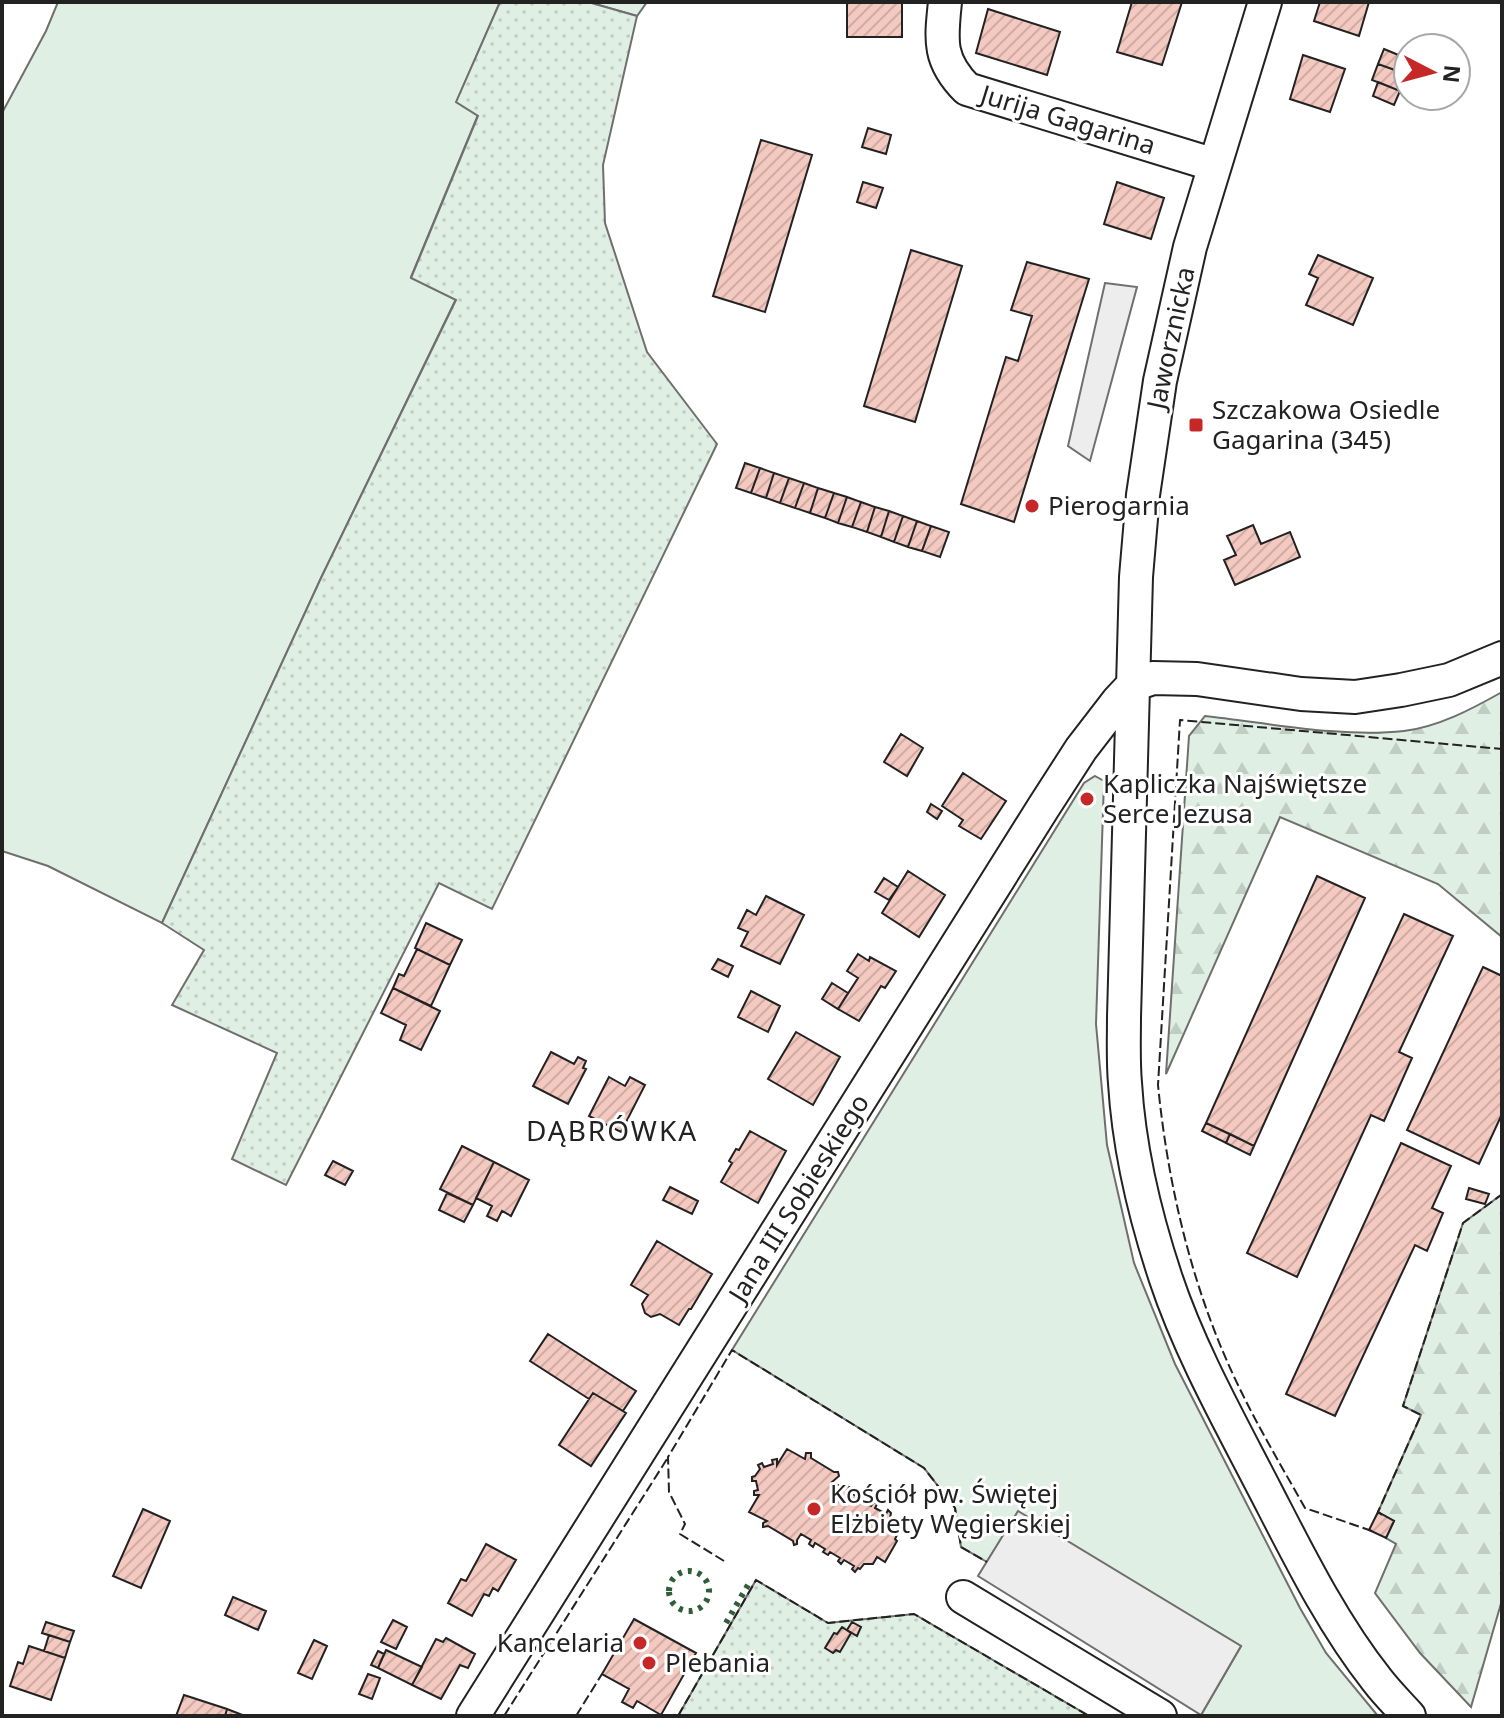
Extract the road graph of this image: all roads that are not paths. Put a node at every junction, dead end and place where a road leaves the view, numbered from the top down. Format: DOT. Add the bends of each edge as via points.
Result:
graph roads {
  1 [pos="945,2"];
  2 [pos="1265,2"];
  3 [pos="1215,165"];
  4 [pos="1502,658"];
  5 [pos="1133,685"];
  6 [pos="963,1597"];
  7 [pos="473,1716"];
  8 [pos="1160,1716"];
  9 [pos="1409,1716"];
  1 -- 3 [label="street, Jurija Gagarina" via="943,52 967,89"];
  2 -- 3 [label="street, Jaworznicka"];
  3 -- 5 [label="street, Jaworznicka" via="1160,381 1138,550"];
  4 -- 5 [label="street" via="1449,680 1355,697 1197,679 1153,678"];
  5 -- 7 [label="street, Jana III Sobieskiego" via="1043,808"];
  5 -- 9 [label="street, Jaworznicka" via="1125,1084 1132,1148 1149,1219 1186,1331 1311,1578 1377,1680"];
  6 -- 8 [label="street"];
}
